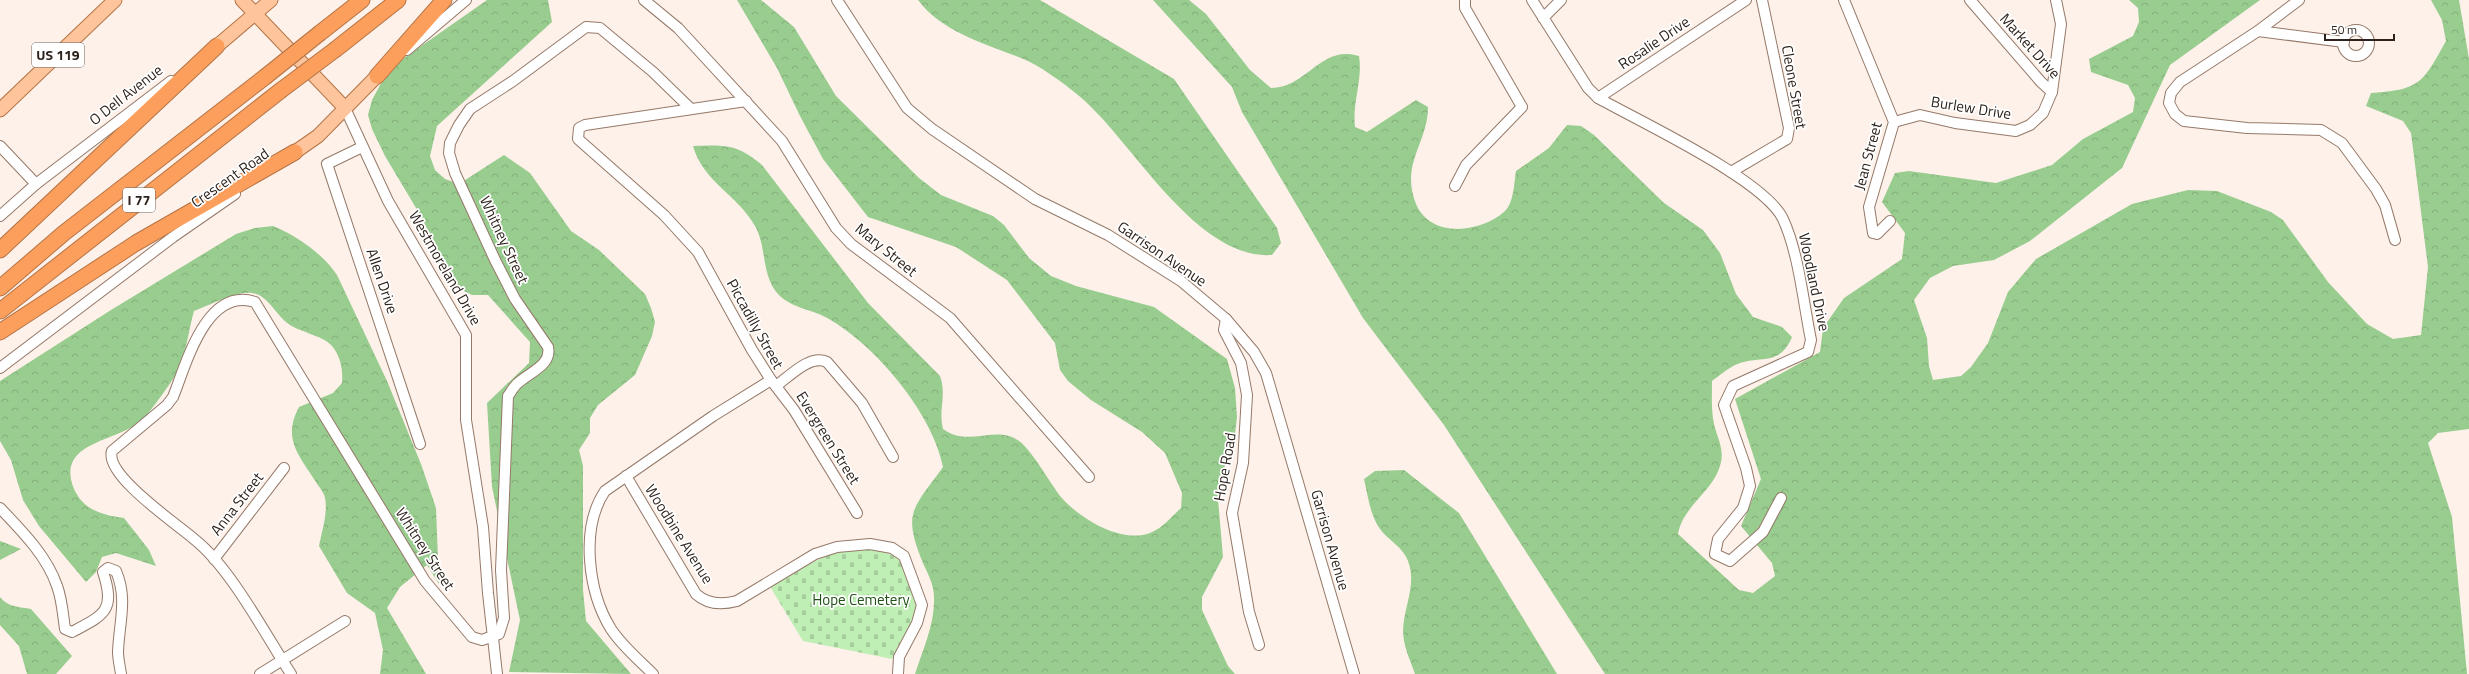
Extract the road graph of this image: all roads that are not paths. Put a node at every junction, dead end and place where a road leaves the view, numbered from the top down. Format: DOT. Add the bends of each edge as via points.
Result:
graph roads {
  1 [pos="115,0"];
  2 [pos="242,0"];
  3 [pos="271,0"];
  4 [pos="362,0"];
  5 [pos="398,0"];
  6 [pos="444,0"];
  7 [pos="466,0"];
  8 [pos="644,0"];
  9 [pos="836,0"];
  10 [pos="1465,0"];
  11 [pos="1532,0"];
  12 [pos="1561,0"];
  13 [pos="1762,0"];
  14 [pos="1844,0"];
  15 [pos="1970,0"];
  16 [pos="2056,0"];
  17 [pos="2299,0"];
  18 [pos="1742,1"];
  19 [pos="255,13"];
  20 [pos="1543,18"];
  21 [pos="2258,31"];
  22 [pos="2344,42"];
  23 [pos="217,46"];
  24 [pos="377,76"];
  25 [pos="2052,92"];
  26 [pos="1598,98"];
  27 [pos="746,101"];
  28 [pos="345,108"];
  29 [pos="690,108"];
  30 [pos="0,110"];
  31 [pos="1894,122"];
  32 [pos="0,146"];
  33 [pos="362,147"];
  34 [pos="295,152"];
  35 [pos="1731,172"];
  36 [pos="36,184"];
  37 [pos="1455,186"];
  38 [pos="0,216"];
  39 [pos="1890,220"];
  40 [pos="2395,240"];
  41 [pos="0,250"];
  42 [pos="0,288"];
  43 [pos="0,311"];
  44 [pos="1226,319"];
  45 [pos="0,332"];
  46 [pos="0,368"];
  47 [pos="774,383"];
  48 [pos="420,444"];
  49 [pos="893,456"];
  50 [pos="284,468"];
  51 [pos="626,476"];
  52 [pos="1089,477"];
  53 [pos="1781,498"];
  54 [pos="0,508"];
  55 [pos="857,513"];
  56 [pos="214,559"];
  57 [pos="345,620"];
  58 [pos="492,638"];
  59 [pos="1259,645"];
  60 [pos="282,660"];
  61 [pos="121,674"];
  62 [pos="260,674"];
  63 [pos="291,674"];
  64 [pos="497,674"];
  65 [pos="653,674"];
  66 [pos="898,674"];
  67 [pos="1354,674"];
  1 -- 30 [label="main road, US 119"];
  2 -- 19 [label="main road, Westmoreland Drive"];
  3 -- 19 [label="main road, O Dell Avenue"];
  4 -- 42 [label="highway, I 77, bridge" via="64,233"];
  5 -- 43 [label="highway, I 77, bridge"];
  6 -- 24 [label="highway"];
  7 -- 24 [label="street, Crescent Road"];
  8 -- 27 [label="street, Mary Street" via="678,28"];
  9 -- 44 [label="street, Garrison Avenue" via="907,108 932,129 1035,199 1108,235 1181,281"];
  10 -- 37 [label="street" via="1465,8 1522,107 1466,165"];
  11 -- 20 [label="street, Woodland Drive"];
  12 -- 20 [label="street"];
  13 -- 35 [label="street, Cleone Street" via="1789,128 1787,139"];
  14 -- 31 [label="street, Jean Street"];
  15 -- 25 [label="street, Market Drive"];
  16 -- 25 [label="street, Burlew Drive" via="2061,24"];
  17 -- 21 [label="street"];
  18 -- 26 [label="street, Rosalie Drive"];
  19 -- 23 [label="main road, O Dell Avenue"];
  19 -- 28 [label="main road, Westmoreland Drive"];
  20 -- 26 [label="street, Woodland Drive" via="1588,88"];
  21 -- 22 [label="street"];
  21 -- 40 [label="street" via="2180,82 2171,93 2169,103 2175,114 2184,121 2247,128 2321,130 2342,143 2376,189 2385,205"];
  23 -- 36 [label="street, O Dell Avenue"];
  23 -- 41 [label="highway"];
  24 -- 28 [label="main road, Crescent Road"];
  25 -- 31 [label="street, Burlew Drive" via="2043,113 2030,125 2016,131 1955,123 1920,115"];
  26 -- 35 [label="street, Woodland Drive"];
  27 -- 29 [label="street, Piccadilly Street"];
  27 -- 52 [label="street, Mary Street" via="782,141 836,228 851,244 950,318"];
  28 -- 33 [label="street, Westmoreland Drive"];
  28 -- 34 [label="main road, Crescent Road" via="318,136"];
  29 -- 47 [label="street, Piccadilly Street" via="585,125 579,128 578,138 664,215 698,252"];
  29 -- 58 [label="street, Whitney Street" via="653,72 600,28 593,26 586,27 470,109 450,142 449,153 455,172 495,260 514,299 548,346 550,354 546,362 516,384 508,396 501,570 504,618 499,634"];
  31 -- 39 [label="street, Jean Street" via="1869,208 1873,233 1877,234"];
  32 -- 36 [label="street"];
  33 -- 48 [label="street, Allen Drive" via="327,164"];
  33 -- 58 [label="street, Westmoreland Drive" via="388,201 466,335 466,420 483,527"];
  34 -- 45 [label="highway" via="136,243"];
  34 -- 46 [label="street, Crescent Road" via="173,237"];
  35 -- 53 [label="street, Woodland Drive" via="1753,188 1782,217 1791,238 1811,340 1808,352 1733,386 1724,405 1750,486 1743,508 1718,539 1715,554 1730,561 1736,556 1763,532"];
  36 -- 38 [label="street, O Dell Avenue"];
  44 -- 59 [label="street, Hope Road" via="1224,330 1241,363 1247,395 1243,463 1232,513 1249,612"];
  44 -- 67 [label="street, Garrison Avenue" via="1254,352 1266,373"];
  47 -- 49 [label="street" via="812,360 820,359 827,362 862,403"];
  47 -- 51 [label="street, Piccadilly Street" via="713,416"];
  47 -- 55 [label="street, Evergreen Street" via="794,410"];
  50 -- 56 [label="street, Anna Street"];
  51 -- 65 [label="street, Piccadilly Street" via="605,491 599,499 593,515 590,560 600,605 611,629"];
  51 -- 66 [label="street, Woodbine Avenue" via="702,600 726,604 737,601 815,554 837,547 870,544 892,548 904,556 922,605 917,622 899,657"];
  54 -- 61 [label="street" via="47,565 58,586 66,629 72,632 100,617 107,606 109,596 103,572 108,568 116,571 122,585 124,603 118,653"];
  56 -- 58 [label="street, Whitney Street" via="204,546 130,488 110,456 112,451 170,401 196,340 213,312 235,301 246,299 255,302 262,312 425,581 472,637 482,640"];
  56 -- 60 [label="street, Whitney Street"];
  57 -- 60 [label="street"];
  58 -- 64 [label="street, Westmoreland Drive"];
  60 -- 62 [label="street"];
  60 -- 63 [label="street, Whitney Street"];
}
